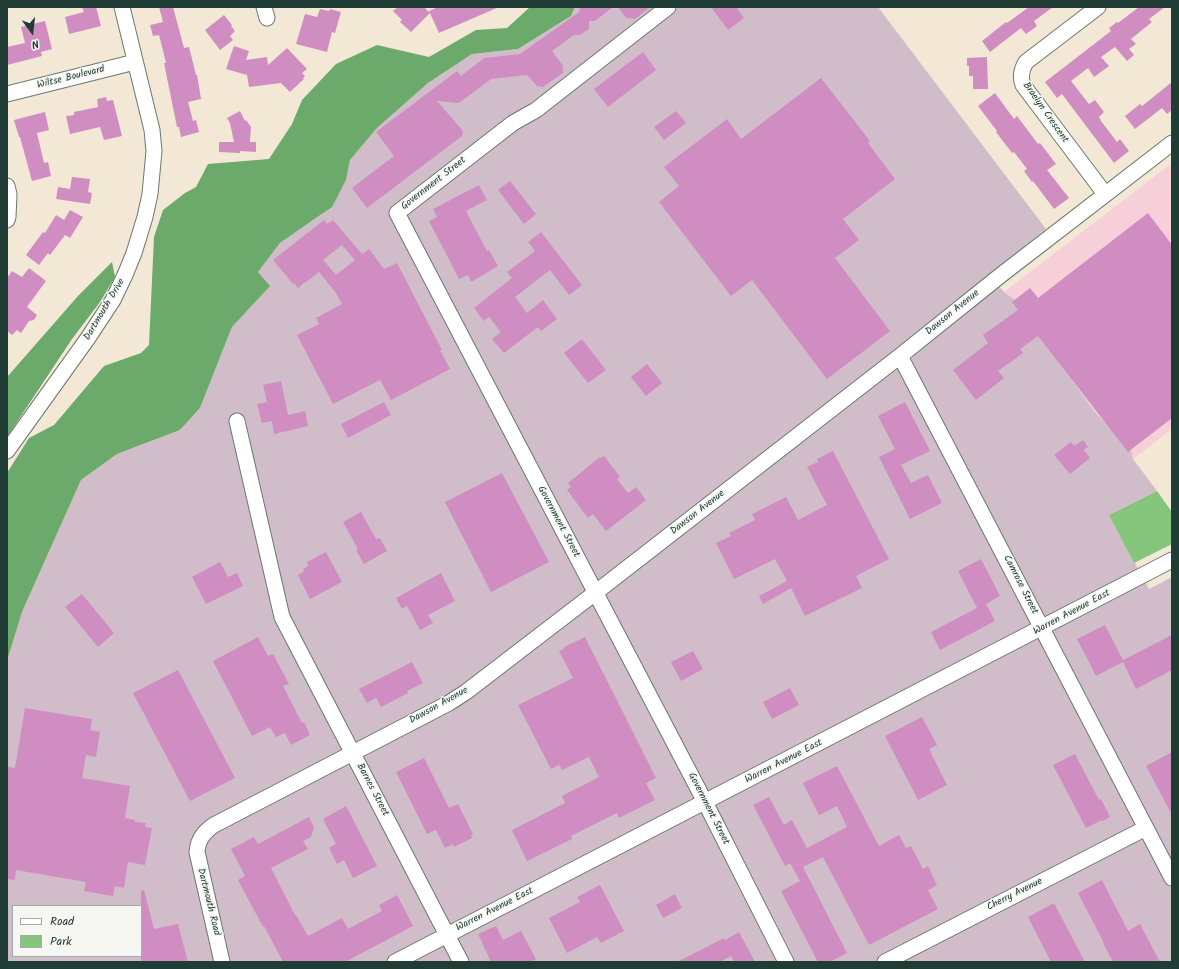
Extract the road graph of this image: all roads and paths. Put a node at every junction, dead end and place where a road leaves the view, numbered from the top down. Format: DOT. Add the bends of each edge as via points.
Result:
graph roads {
  1 [pos="122,7"];
  2 [pos="668,7"];
  3 [pos="1098,7"];
  4 [pos="135,62"];
  5 [pos="7,94"];
  6 [pos="1172,143"];
  7 [pos="7,186"];
  8 [pos="1105,194"];
  9 [pos="7,220"];
  10 [pos="900,356"];
  11 [pos="237,422"];
  12 [pos="7,452"];
  13 [pos="1172,560"];
  14 [pos="595,593"];
  15 [pos="1042,628"];
  16 [pos="352,752"];
  17 [pos="705,802"];
  18 [pos="1146,828"];
  19 [pos="199,841"];
  20 [pos="1172,878"];
  21 [pos="447,934"];
  22 [pos="222,962"];
  23 [pos="395,962"];
  24 [pos="462,962"];
  25 [pos="786,962"];
  26 [pos="885,962"];
  1 -- 4 [label="street, Dartmouth Drive"];
  2 -- 14 [label="street, Government Street" via="536,110 513,123 397,213"];
  3 -- 8 [label="street, Braelyn Crescent" via="1026,62 1022,80 1023,85"];
  4 -- 5 [label="street, Wiltse Boulevard"];
  4 -- 12 [label="street, Dartmouth Drive" via="152,130 154,151 150,194 140,235 125,275 103,316"];
  6 -- 8 [label="street, Dawson Avenue"];
  7 -- 9 [label="street"];
  8 -- 10 [label="street, Dawson Avenue"];
  10 -- 14 [label="street, Dawson Avenue"];
  10 -- 15 [label="street, Camrose Street"];
  11 -- 16 [label="street, Barnes Street" via="282,618"];
  13 -- 15 [label="street, Warren Avenue East"];
  14 -- 16 [label="street, Dawson Avenue" via="466,692"];
  14 -- 17 [label="street, Government Street"];
  15 -- 17 [label="street, Warren Avenue East"];
  15 -- 18 [label="street, Camrose Street"];
  16 -- 19 [label="street, Dawson Avenue" via="207,829"];
  16 -- 21 [label="street, Barnes Street"];
  17 -- 21 [label="street, Warren Avenue East"];
  17 -- 25 [label="street, Government Street"];
  18 -- 20 [label="street, Camrose Street"];
  18 -- 26 [label="street, Cherry Avenue"];
  19 -- 22 [label="street, Dartmouth Road" via="199,863"];
  21 -- 23 [label="street, Warren Avenue East"];
  21 -- 24 [label="street, Barnes Street"];
}
